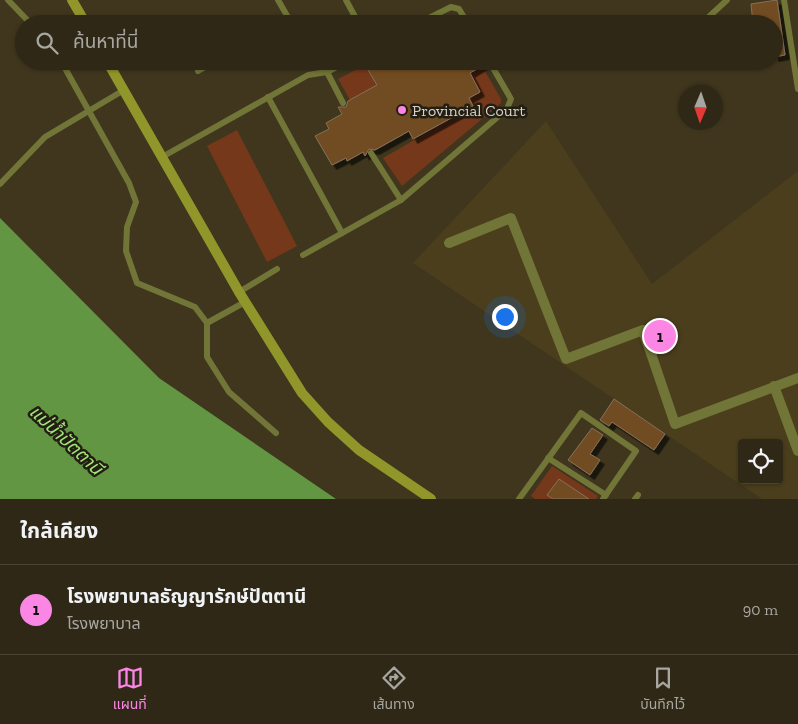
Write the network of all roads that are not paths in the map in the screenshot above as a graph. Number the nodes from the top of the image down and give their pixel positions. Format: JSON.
{"nodes":[{"id":1,"x":8,"y":0,"type":"edge"},
{"id":2,"x":72,"y":0,"type":"edge"},
{"id":3,"x":278,"y":0,"type":"edge"},
{"id":4,"x":727,"y":0,"type":"edge"},
{"id":5,"x":784,"y":0,"type":"edge"},
{"id":6,"x":349,"y":1,"type":"edge"},
{"id":7,"x":22,"y":15,"type":"edge"},
{"id":8,"x":81,"y":15,"type":"edge"},
{"id":9,"x":286,"y":15,"type":"edge"},
{"id":10,"x":356,"y":15,"type":"edge"},
{"id":11,"x":435,"y":15,"type":"edge"},
{"id":12,"x":463,"y":15,"type":"edge"},
{"id":13,"x":711,"y":15,"type":"edge"},
{"id":14,"x":66,"y":70,"type":"edge"},
{"id":15,"x":112,"y":70,"type":"edge"},
{"id":16,"x":331,"y":70,"type":"edge"},
{"id":17,"x":494,"y":70,"type":"edge"},
{"id":18,"x":327,"y":72,"type":"junction"},
{"id":19,"x":798,"y":89,"type":"edge"},
{"id":20,"x":124,"y":90,"type":"junction"},
{"id":21,"x":268,"y":97,"type":"junction"},
{"id":22,"x":343,"y":103,"type":"dead end"},
{"id":23,"x":88,"y":110,"type":"junction"},
{"id":24,"x":371,"y":153,"type":"dead end"},
{"id":25,"x":162,"y":157,"type":"junction"},
{"id":26,"x":0,"y":184,"type":"edge"},
{"id":27,"x":401,"y":200,"type":"junction"},
{"id":28,"x":342,"y":233,"type":"junction"},
{"id":29,"x":449,"y":243,"type":"dead end"},
{"id":30,"x":303,"y":254,"type":"dead end"},
{"id":31,"x":277,"y":269,"type":"dead end"},
{"id":32,"x":239,"y":292,"type":"junction"},
{"id":33,"x":245,"y":302,"type":"junction"},
{"id":34,"x":207,"y":322,"type":"junction"},
{"id":35,"x":798,"y":378,"type":"edge"},
{"id":36,"x":774,"y":386,"type":"junction"},
{"id":37,"x":276,"y":433,"type":"dead end"},
{"id":38,"x":798,"y":451,"type":"edge"},
{"id":39,"x":548,"y":458,"type":"junction"},
{"id":40,"x":605,"y":497,"type":"edge"},
{"id":41,"x":431,"y":499,"type":"edge"},
{"id":42,"x":520,"y":499,"type":"edge"}],
"edges":[{"from":1,"to":7,"type":"lane"},
{"from":2,"to":8,"type":"street"},
{"from":3,"to":9,"type":"lane"},
{"from":4,"to":13,"type":"lane"},
{"from":5,"to":19,"type":"lane"},
{"from":6,"to":10,"type":"lane"},
{"from":11,"to":12,"type":"lane"},
{"from":14,"to":23,"type":"lane"},
{"from":15,"to":20,"type":"street"},
{"from":16,"to":18,"type":"lane"},
{"from":17,"to":27,"type":"lane"},
{"from":18,"to":21,"type":"lane"},
{"from":18,"to":22,"type":"lane"},
{"from":20,"to":23,"type":"lane"},
{"from":20,"to":25,"type":"street"},
{"from":21,"to":25,"type":"lane"},
{"from":21,"to":28,"type":"lane"},
{"from":23,"to":26,"type":"lane"},
{"from":23,"to":34,"type":"lane"},
{"from":24,"to":27,"type":"lane"},
{"from":25,"to":32,"type":"street"},
{"from":27,"to":28,"type":"lane"},
{"from":28,"to":30,"type":"lane"},
{"from":29,"to":36,"type":"street"},
{"from":31,"to":32,"type":"lane"},
{"from":32,"to":33,"type":"street"},
{"from":33,"to":34,"type":"lane"},
{"from":33,"to":41,"type":"street"},
{"from":34,"to":37,"type":"lane"},
{"from":35,"to":36,"type":"street"},
{"from":36,"to":38,"type":"street"},
{"from":39,"to":40,"type":"lane"},
{"from":39,"to":40,"type":"lane"},
{"from":39,"to":42,"type":"lane"}]}
